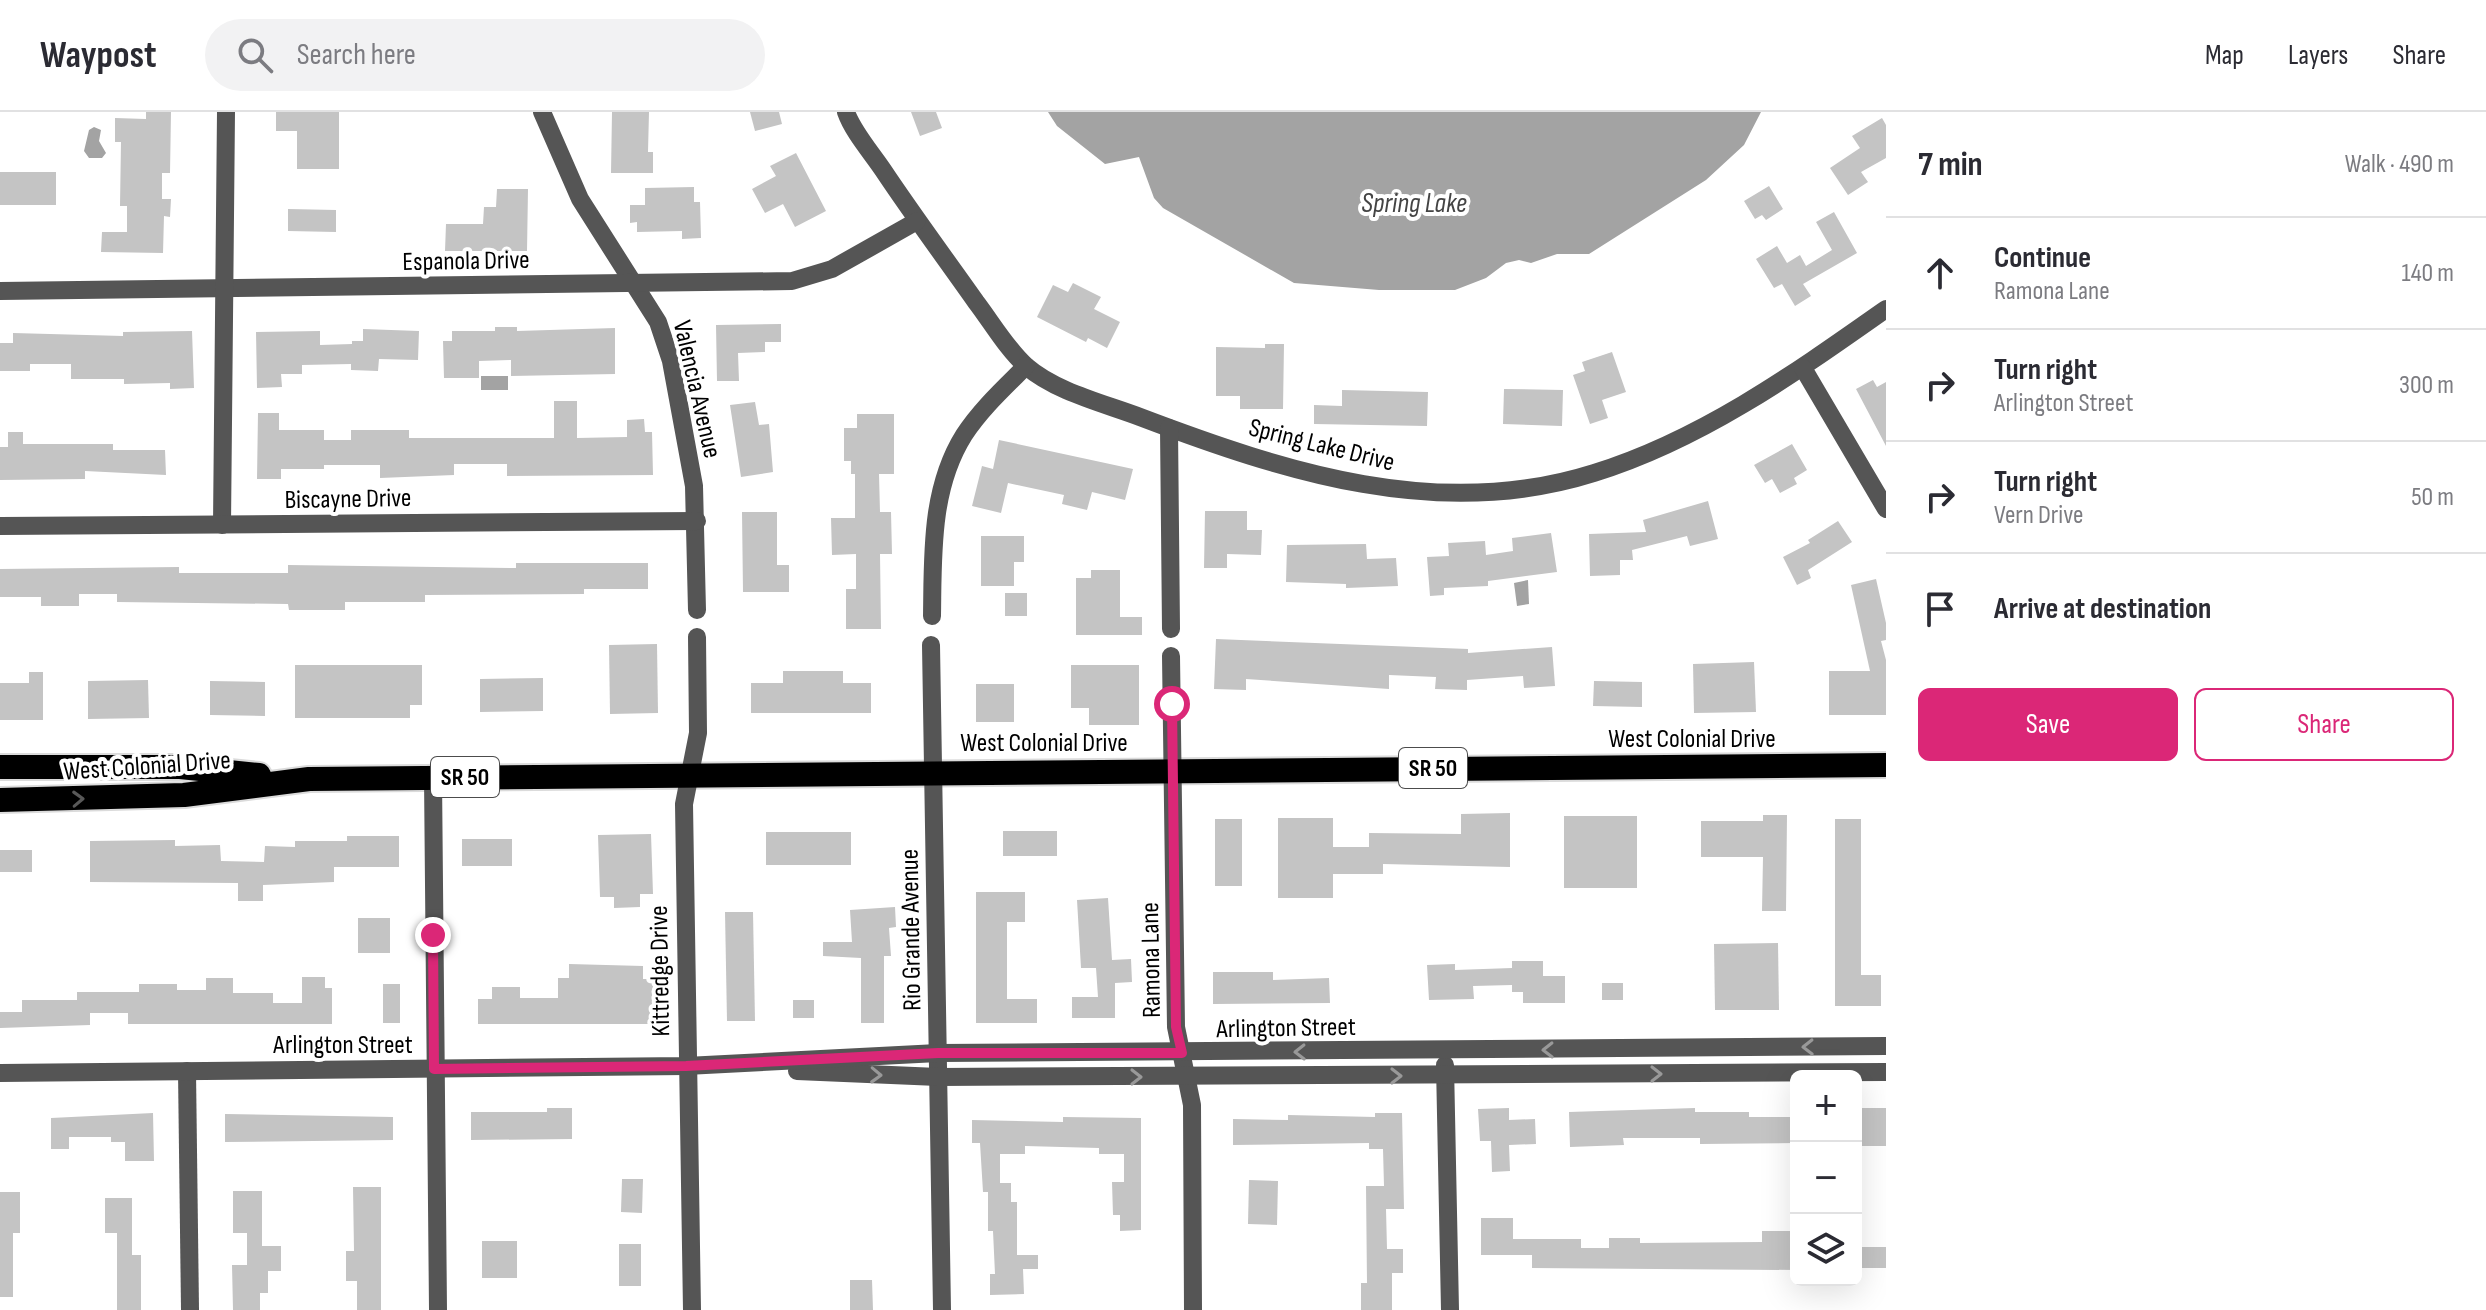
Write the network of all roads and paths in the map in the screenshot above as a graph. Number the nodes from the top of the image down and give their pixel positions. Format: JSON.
{"nodes":[{"id":1,"x":226,"y":112,"type":"edge"},
{"id":2,"x":542,"y":112,"type":"edge"},
{"id":3,"x":846,"y":112,"type":"edge"},
{"id":4,"x":917,"y":221,"type":"junction"},
{"id":5,"x":637,"y":284,"type":"junction"},
{"id":6,"x":226,"y":289,"type":"junction"},
{"id":7,"x":0,"y":291,"type":"edge"},
{"id":8,"x":1886,"y":309,"type":"edge"},
{"id":9,"x":1026,"y":366,"type":"junction"},
{"id":10,"x":1803,"y":368,"type":"junction"},
{"id":11,"x":1169,"y":428,"type":"junction"},
{"id":12,"x":1886,"y":509,"type":"edge"},
{"id":13,"x":697,"y":521,"type":"junction"},
{"id":14,"x":222,"y":525,"type":"junction"},
{"id":15,"x":0,"y":526,"type":"edge"},
{"id":16,"x":697,"y":610,"type":"dead end"},
{"id":17,"x":932,"y":616,"type":"dead end"},
{"id":18,"x":1171,"y":629,"type":"dead end"},
{"id":19,"x":697,"y":637,"type":"dead end"},
{"id":20,"x":931,"y":645,"type":"dead end"},
{"id":21,"x":1171,"y":656,"type":"dead end"},
{"id":22,"x":1886,"y":765,"type":"edge"},
{"id":23,"x":0,"y":767,"type":"edge"},
{"id":24,"x":1173,"y":769,"type":"junction"},
{"id":25,"x":933,"y":771,"type":"junction"},
{"id":26,"x":690,"y":776,"type":"junction"},
{"id":27,"x":433,"y":777,"type":"junction"},
{"id":28,"x":298,"y":780,"type":"junction"},
{"id":29,"x":0,"y":800,"type":"edge"},
{"id":30,"x":1886,"y":1046,"type":"edge"},
{"id":31,"x":1445,"y":1051,"type":"junction"},
{"id":32,"x":938,"y":1053,"type":"junction"},
{"id":33,"x":1182,"y":1053,"type":"junction"},
{"id":34,"x":686,"y":1066,"type":"junction"},
{"id":35,"x":434,"y":1069,"type":"junction"},
{"id":36,"x":187,"y":1071,"type":"junction"},
{"id":37,"x":1886,"y":1072,"type":"edge"},
{"id":38,"x":0,"y":1073,"type":"edge"},
{"id":39,"x":1446,"y":1076,"type":"junction"},
{"id":40,"x":938,"y":1077,"type":"junction"},
{"id":41,"x":1186,"y":1077,"type":"junction"},
{"id":42,"x":190,"y":1310,"type":"edge"},
{"id":43,"x":438,"y":1310,"type":"edge"},
{"id":44,"x":692,"y":1310,"type":"edge"},
{"id":45,"x":942,"y":1310,"type":"edge"},
{"id":46,"x":1193,"y":1310,"type":"edge"},
{"id":47,"x":1450,"y":1310,"type":"edge"}],
"edges":[{"from":1,"to":6,"type":"street"},
{"from":2,"to":5,"type":"street","name":"Valencia Avenue"},
{"from":3,"to":4,"type":"street","name":"Spring Lake Drive"},
{"from":4,"to":5,"type":"street","name":"Espanola Drive"},
{"from":4,"to":9,"type":"street","name":"Spring Lake Drive"},
{"from":5,"to":6,"type":"street","name":"Espanola Drive"},
{"from":5,"to":13,"type":"street","name":"Valencia Avenue"},
{"from":6,"to":7,"type":"street","name":"Espanola Drive"},
{"from":6,"to":14,"type":"street"},
{"from":8,"to":10,"type":"street","name":"Spring Lake Drive"},
{"from":9,"to":11,"type":"street","name":"Spring Lake Drive"},
{"from":9,"to":17,"type":"street"},
{"from":10,"to":11,"type":"street","name":"Spring Lake Drive"},
{"from":10,"to":12,"type":"street"},
{"from":11,"to":18,"type":"street"},
{"from":13,"to":14,"type":"street","name":"Biscayne Drive"},
{"from":13,"to":16,"type":"street","name":"Valencia Avenue"},
{"from":14,"to":15,"type":"street","name":"Biscayne Drive"},
{"from":19,"to":26,"type":"street"},
{"from":20,"to":25,"type":"street","name":"Rio Grande Avenue"},
{"from":21,"to":24,"type":"street","name":"Ramona Lane"},
{"from":22,"to":24,"type":"highway","name":"West Colonial Drive","number":"SR 50"},
{"from":23,"to":28,"type":"highway","name":"West Colonial Drive","number":"SR 50"},
{"from":24,"to":25,"type":"highway","name":"West Colonial Drive","number":"SR 50"},
{"from":24,"to":33,"type":"street","name":"Ramona Lane"},
{"from":25,"to":26,"type":"highway","name":"West Colonial Drive","number":"SR 50"},
{"from":25,"to":32,"type":"street","name":"Rio Grande Avenue"},
{"from":26,"to":27,"type":"highway","name":"West Colonial Drive","number":"SR 50"},
{"from":26,"to":34,"type":"street","name":"Kittredge Drive"},
{"from":27,"to":28,"type":"highway","name":"West Colonial Drive","number":"SR 50"},
{"from":27,"to":35,"type":"street"},
{"from":29,"to":28,"type":"highway","name":"West Colonial Drive","number":"SR 50","one_way":true},
{"from":30,"to":31,"type":"street","name":"Arlington Street","one_way":true},
{"from":31,"to":33,"type":"street","name":"Arlington Street","one_way":true},
{"from":31,"to":39,"type":"street"},
{"from":32,"to":33,"type":"street","name":"Arlington Street"},
{"from":32,"to":34,"type":"street","name":"Arlington Street"},
{"from":32,"to":40,"type":"street","name":"Rio Grande Avenue"},
{"from":33,"to":41,"type":"street","name":"Ramona Lane"},
{"from":34,"to":35,"type":"street","name":"Arlington Street"},
{"from":34,"to":40,"type":"street","name":"Arlington Street","one_way":true},
{"from":34,"to":44,"type":"street","name":"Kittredge Drive"},
{"from":35,"to":36,"type":"street","name":"Arlington Street"},
{"from":35,"to":43,"type":"street"},
{"from":36,"to":38,"type":"street","name":"Arlington Street"},
{"from":36,"to":42,"type":"street"},
{"from":39,"to":37,"type":"street","name":"Arlington Street","one_way":true},
{"from":41,"to":39,"type":"street","name":"Arlington Street","one_way":true},
{"from":39,"to":47,"type":"street"},
{"from":40,"to":41,"type":"street","name":"Arlington Street","one_way":true},
{"from":40,"to":45,"type":"street","name":"Rio Grande Avenue"},
{"from":41,"to":46,"type":"street","name":"Ramona Lane"}]}
